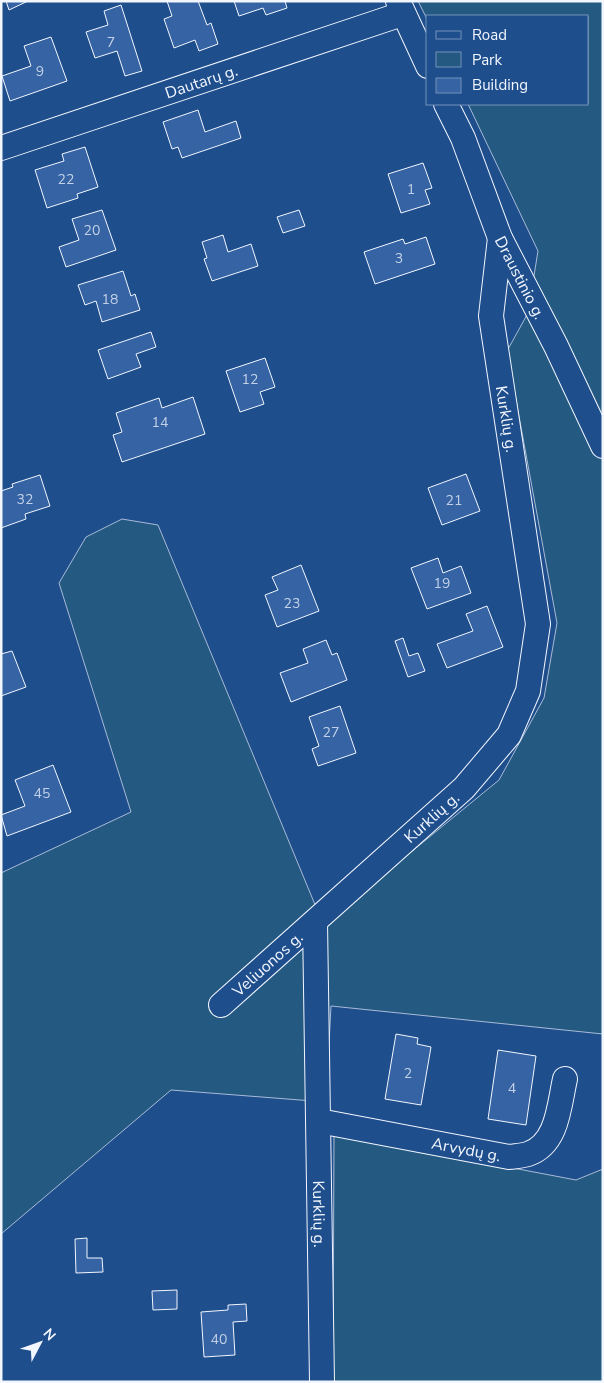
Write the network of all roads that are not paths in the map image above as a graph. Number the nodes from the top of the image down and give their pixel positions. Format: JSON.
{"nodes":[{"id":1,"x":400,"y":8,"type":"edge"},
{"id":2,"x":426,"y":62,"type":"edge"},
{"id":3,"x":446,"y":105,"type":"edge"},
{"id":4,"x":1,"y":148,"type":"edge"},
{"id":5,"x":500,"y":238,"type":"junction"},
{"id":6,"x":603,"y":446,"type":"edge"},
{"id":7,"x":315,"y":922,"type":"junction"},
{"id":8,"x":221,"y":1005,"type":"dead end"},
{"id":9,"x":565,"y":1079,"type":"dead end"},
{"id":10,"x":319,"y":1120,"type":"junction"},
{"id":11,"x":322,"y":1382,"type":"edge"}],
"edges":[{"from":1,"to":2,"type":"street"},
{"from":1,"to":4,"type":"street","name":"Dautarų g."},
{"from":3,"to":5,"type":"street","name":"Draustinio g."},
{"from":5,"to":6,"type":"street","name":"Draustinio g."},
{"from":5,"to":7,"type":"street","name":"Kurklių g."},
{"from":7,"to":8,"type":"street","name":"Veliuonos g."},
{"from":7,"to":10,"type":"street","name":"Kurklių g."},
{"from":9,"to":10,"type":"street","name":"Arvydų g."},
{"from":10,"to":11,"type":"street","name":"Kurklių g."}]}
